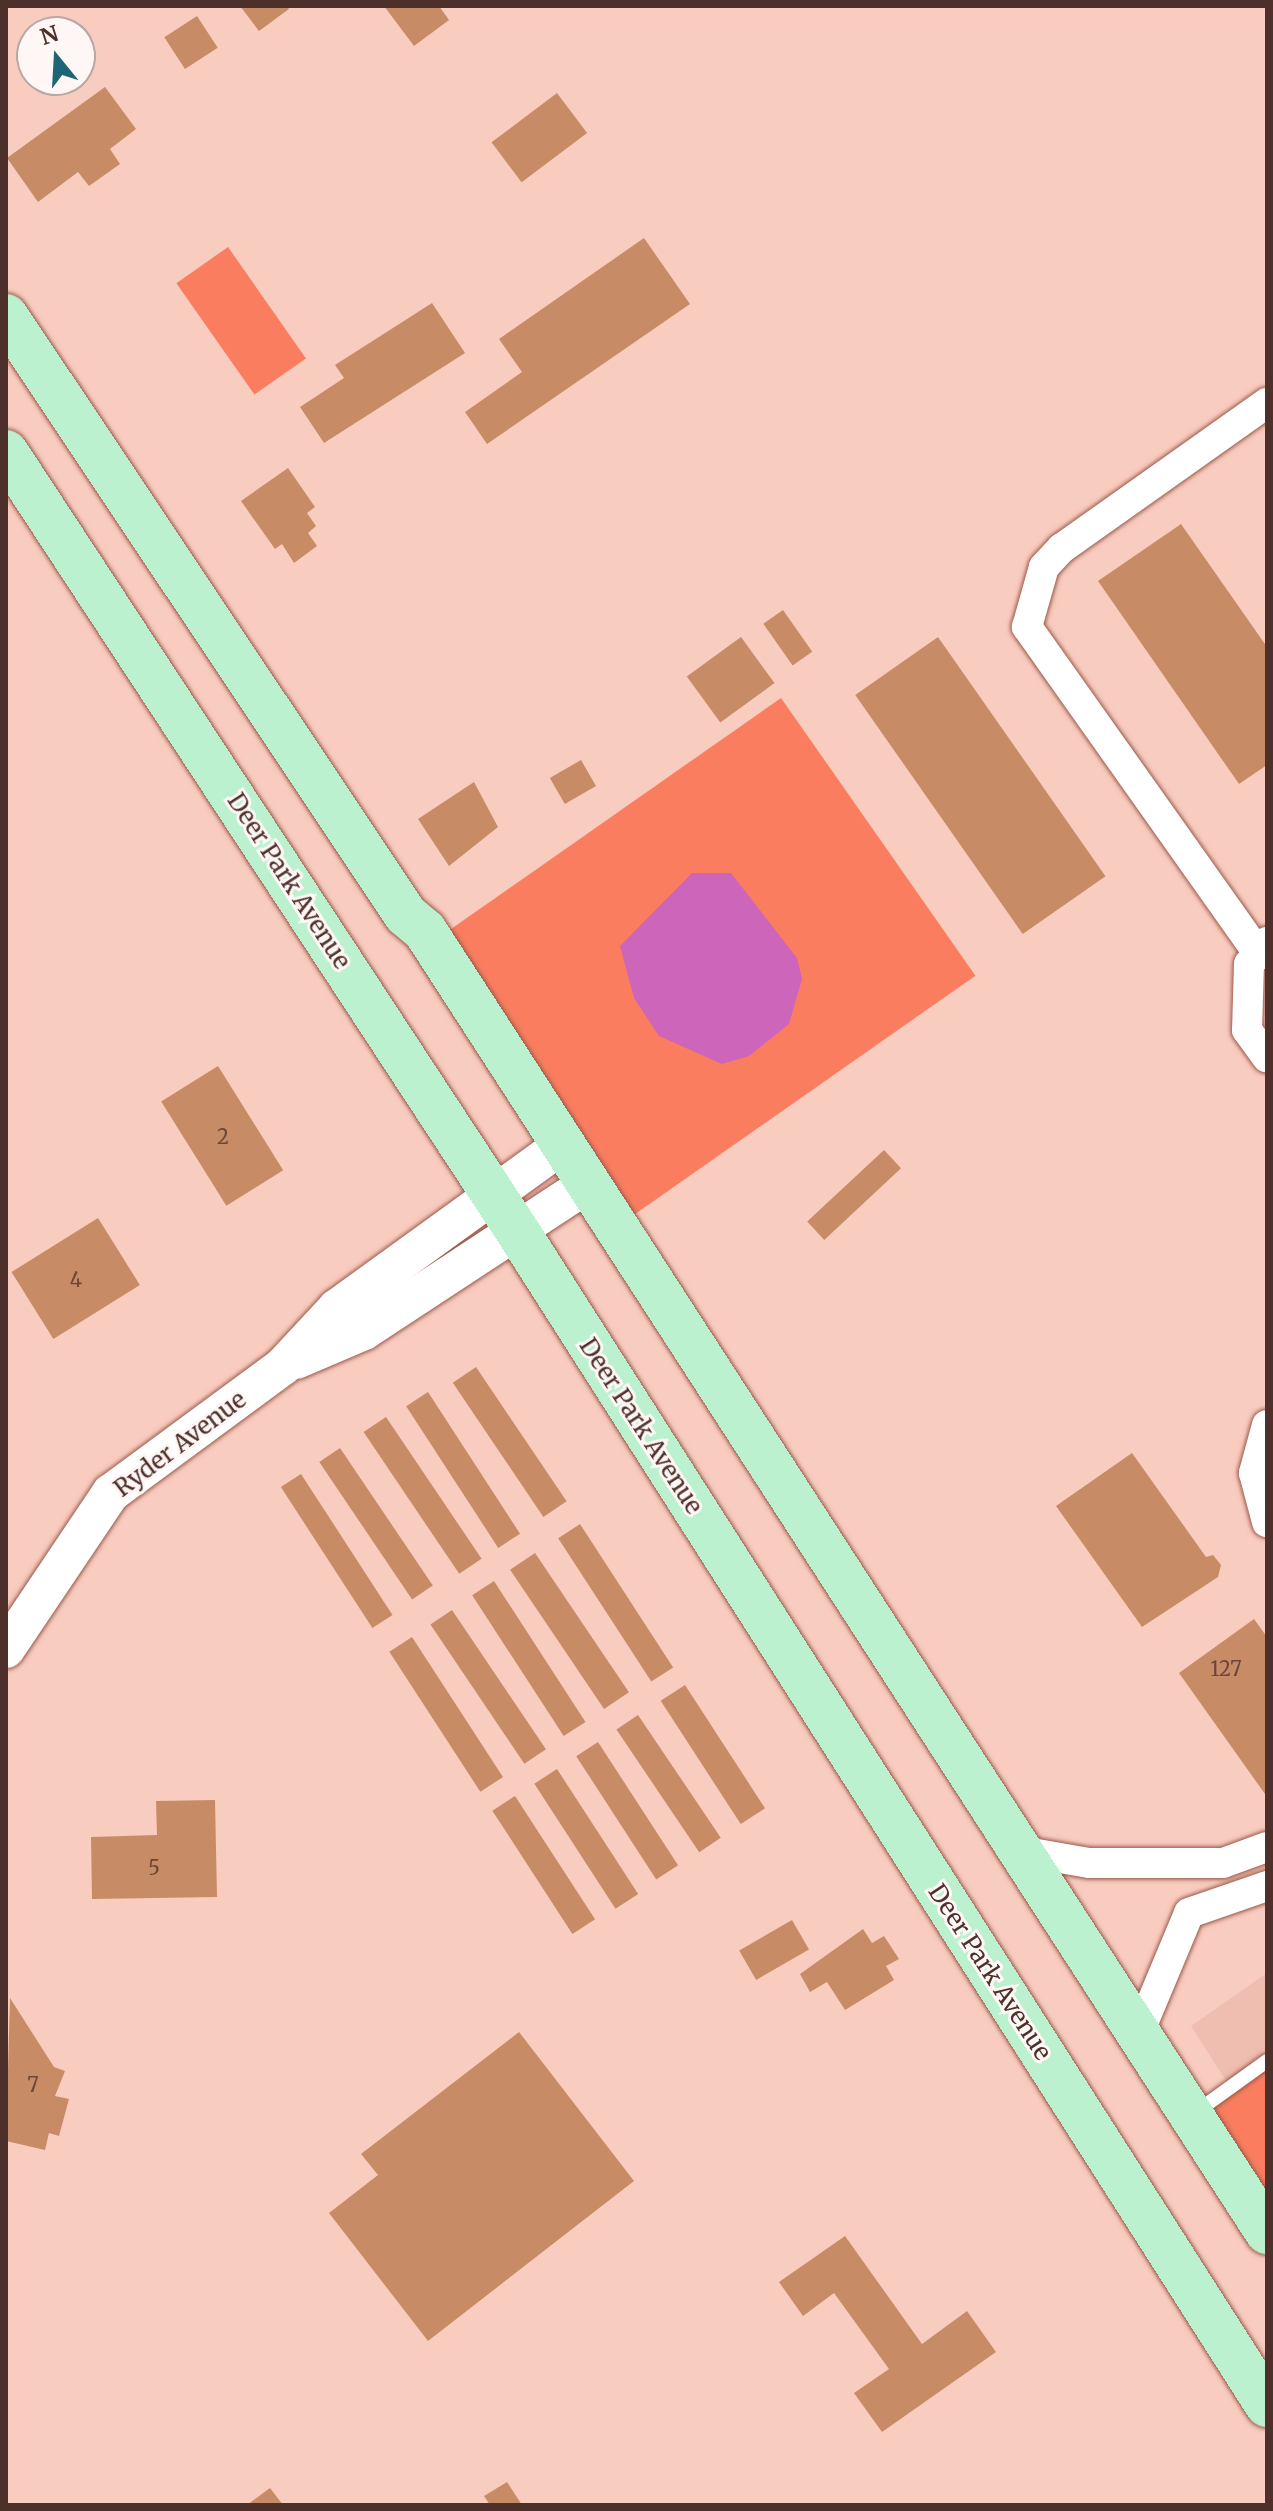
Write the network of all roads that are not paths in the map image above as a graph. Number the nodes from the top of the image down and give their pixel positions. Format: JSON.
{"nodes":[{"id":1,"x":6,"y":316,"type":"edge"},
{"id":2,"x":1267,"y":403,"type":"edge"},
{"id":3,"x":6,"y":452,"type":"edge"},
{"id":4,"x":1263,"y":948,"type":"edge"},
{"id":5,"x":1267,"y":1058,"type":"edge"},
{"id":6,"x":562,"y":1145,"type":"junction"},
{"id":7,"x":588,"y":1184,"type":"junction"},
{"id":8,"x":493,"y":1195,"type":"junction"},
{"id":9,"x":518,"y":1232,"type":"junction"},
{"id":10,"x":283,"y":1366,"type":"junction"},
{"id":11,"x":1267,"y":1425,"type":"edge"},
{"id":12,"x":1267,"y":1522,"type":"edge"},
{"id":13,"x":6,"y":1649,"type":"edge"},
{"id":14,"x":1267,"y":1847,"type":"edge"},
{"id":15,"x":1020,"y":1851,"type":"junction"},
{"id":16,"x":1267,"y":1886,"type":"edge"},
{"id":17,"x":1138,"y":2035,"type":"junction"},
{"id":18,"x":1267,"y":2061,"type":"edge"},
{"id":19,"x":1190,"y":2116,"type":"junction"},
{"id":20,"x":1267,"y":2232,"type":"edge"},
{"id":21,"x":1267,"y":2405,"type":"edge"}],
"edges":[{"from":1,"to":6,"type":"main road"},
{"from":2,"to":4,"type":"street"},
{"from":3,"to":8,"type":"main road","name":"Deer Park Avenue"},
{"from":4,"to":5,"type":"street"},
{"from":6,"to":7,"type":"main road"},
{"from":6,"to":8,"type":"street","name":"Ryder Avenue"},
{"from":7,"to":9,"type":"street","name":"Ryder Avenue"},
{"from":7,"to":15,"type":"main road"},
{"from":8,"to":9,"type":"main road","name":"Deer Park Avenue"},
{"from":8,"to":10,"type":"street","name":"Ryder Avenue"},
{"from":9,"to":10,"type":"street","name":"Ryder Avenue"},
{"from":9,"to":21,"type":"main road","name":"Deer Park Avenue"},
{"from":10,"to":13,"type":"street","name":"Ryder Avenue"},
{"from":11,"to":12,"type":"street"},
{"from":14,"to":15,"type":"street"},
{"from":15,"to":17,"type":"main road"},
{"from":16,"to":17,"type":"street"},
{"from":17,"to":19,"type":"main road"},
{"from":18,"to":19,"type":"lane"},
{"from":19,"to":20,"type":"main road"}]}
